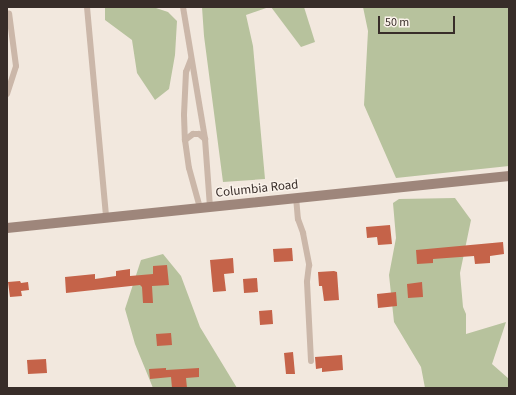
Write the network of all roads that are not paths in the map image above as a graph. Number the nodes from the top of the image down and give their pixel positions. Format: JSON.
{"nodes":[{"id":1,"x":88,"y":7,"type":"edge"},
{"id":2,"x":183,"y":7,"type":"edge"},
{"id":3,"x":9,"y":13,"type":"dead end"},
{"id":4,"x":192,"y":58,"type":"junction"},
{"id":5,"x":7,"y":94,"type":"edge"},
{"id":6,"x":205,"y":139,"type":"junction"},
{"id":7,"x":185,"y":140,"type":"junction"},
{"id":8,"x":509,"y":176,"type":"edge"},
{"id":9,"x":296,"y":197,"type":"junction"},
{"id":10,"x":205,"y":207,"type":"junction"},
{"id":11,"x":106,"y":217,"type":"junction"},
{"id":12,"x":7,"y":228,"type":"edge"},
{"id":13,"x":311,"y":362,"type":"dead end"}],
"edges":[{"from":1,"to":11,"type":"lane"},
{"from":2,"to":4,"type":"lane"},
{"from":3,"to":5,"type":"lane"},
{"from":4,"to":6,"type":"lane"},
{"from":4,"to":7,"type":"lane"},
{"from":6,"to":7,"type":"lane"},
{"from":6,"to":10,"type":"lane"},
{"from":7,"to":10,"type":"lane"},
{"from":8,"to":9,"type":"main road","name":"Columbia Road"},
{"from":9,"to":10,"type":"main road","name":"Columbia Road"},
{"from":9,"to":13,"type":"lane"},
{"from":10,"to":11,"type":"main road","name":"Columbia Road"},
{"from":11,"to":12,"type":"main road","name":"Columbia Road"}]}
